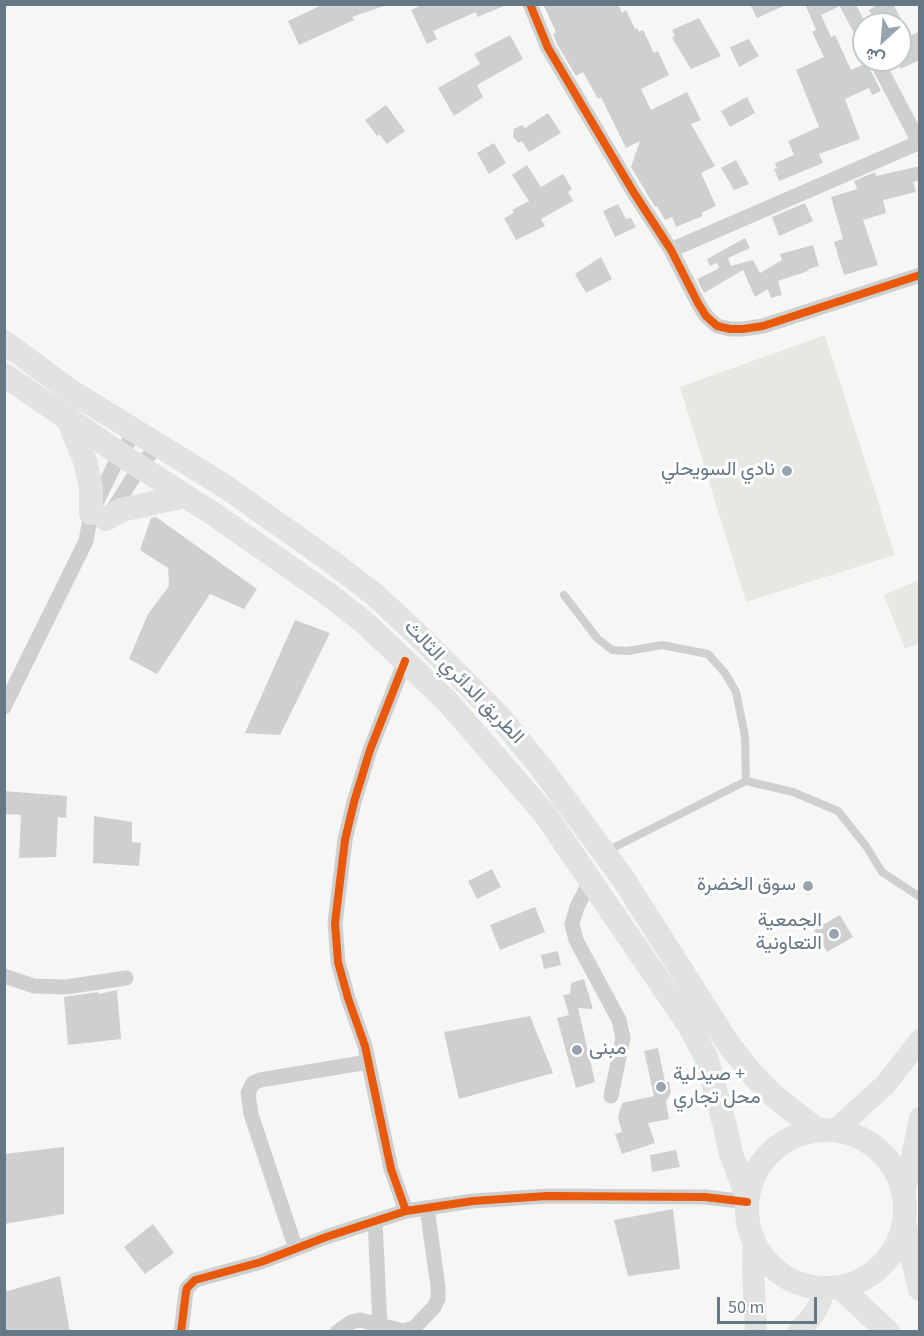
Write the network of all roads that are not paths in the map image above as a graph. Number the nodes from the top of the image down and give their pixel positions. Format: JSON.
{"nodes":[{"id":1,"x":530,"y":4,"type":"edge"},
{"id":2,"x":882,"y":72,"type":"edge"},
{"id":3,"x":919,"y":142,"type":"edge"},
{"id":4,"x":671,"y":250,"type":"junction"},
{"id":5,"x":920,"y":275,"type":"edge"},
{"id":6,"x":4,"y":342,"type":"edge"},
{"id":7,"x":4,"y":375,"type":"edge"},
{"id":8,"x":67,"y":416,"type":"junction"},
{"id":9,"x":137,"y":430,"type":"junction"},
{"id":10,"x":158,"y":444,"type":"junction"},
{"id":11,"x":120,"y":454,"type":"junction"},
{"id":12,"x":140,"y":467,"type":"junction"},
{"id":13,"x":185,"y":496,"type":"junction"},
{"id":14,"x":98,"y":516,"type":"junction"},
{"id":15,"x":564,"y":595,"type":"dead end"},
{"id":16,"x":405,"y":661,"type":"junction"},
{"id":17,"x":4,"y":707,"type":"edge"},
{"id":18,"x":746,"y":781,"type":"junction"},
{"id":19,"x":604,"y":853,"type":"junction"},
{"id":20,"x":591,"y":880,"type":"junction"},
{"id":21,"x":920,"y":897,"type":"edge"},
{"id":22,"x":4,"y":976,"type":"edge"},
{"id":23,"x":126,"y":978,"type":"dead end"},
{"id":24,"x":920,"y":1040,"type":"edge"},
{"id":25,"x":368,"y":1062,"type":"junction"},
{"id":26,"x":611,"y":1096,"type":"dead end"},
{"id":27,"x":920,"y":1118,"type":"edge"},
{"id":28,"x":826,"y":1130,"type":"junction"},
{"id":29,"x":904,"y":1195,"type":"junction"},
{"id":30,"x":747,"y":1199,"type":"junction"},
{"id":31,"x":427,"y":1208,"type":"junction"},
{"id":32,"x":406,"y":1212,"type":"junction"},
{"id":33,"x":375,"y":1221,"type":"junction"},
{"id":34,"x":904,"y":1222,"type":"junction"},
{"id":35,"x":754,"y":1243,"type":"junction"},
{"id":36,"x":296,"y":1250,"type":"junction"},
{"id":37,"x":832,"y":1287,"type":"junction"},
{"id":38,"x":920,"y":1289,"type":"edge"},
{"id":39,"x":380,"y":1325,"type":"junction"},
{"id":40,"x":182,"y":1332,"type":"edge"},
{"id":41,"x":337,"y":1332,"type":"edge"},
{"id":42,"x":756,"y":1332,"type":"edge"},
{"id":43,"x":798,"y":1332,"type":"edge"},
{"id":44,"x":888,"y":1332,"type":"edge"}],
"edges":[{"from":1,"to":4,"type":"street"},
{"from":2,"to":3,"type":"street"},
{"from":3,"to":4,"type":"street"},
{"from":4,"to":5,"type":"street"},
{"from":6,"to":9,"type":"main road","name":"الطريق الدائري الثالث"},
{"from":7,"to":8,"type":"main road","name":"الطريق الدائري الثالث"},
{"from":8,"to":11,"type":"main road","name":"الطريق الدائري الثالث"},
{"from":8,"to":14,"type":"main road"},
{"from":9,"to":10,"type":"main road","name":"الطريق الدائري الثالث"},
{"from":9,"to":11,"type":"street"},
{"from":10,"to":12,"type":"street"},
{"from":10,"to":19,"type":"main road","name":"الطريق الدائري الثالث"},
{"from":11,"to":12,"type":"main road","name":"الطريق الدائري الثالث"},
{"from":11,"to":14,"type":"street"},
{"from":12,"to":13,"type":"main road","name":"الطريق الدائري الثالث"},
{"from":12,"to":14,"type":"street"},
{"from":13,"to":14,"type":"main road"},
{"from":13,"to":16,"type":"main road","name":"الطريق الدائري الثالث"},
{"from":14,"to":17,"type":"street"},
{"from":15,"to":18,"type":"lane"},
{"from":16,"to":20,"type":"main road","name":"الطريق الدائري الثالث"},
{"from":16,"to":25,"type":"street"},
{"from":18,"to":19,"type":"lane"},
{"from":18,"to":21,"type":"lane"},
{"from":19,"to":28,"type":"main road","name":"الطريق الدائري الثالث"},
{"from":20,"to":26,"type":"street"},
{"from":20,"to":30,"type":"main road","name":"الطريق الدائري الثالث"},
{"from":22,"to":23,"type":"street"},
{"from":24,"to":28,"type":"street"},
{"from":25,"to":32,"type":"street"},
{"from":25,"to":36,"type":"street"},
{"from":27,"to":29,"type":"street"},
{"from":28,"to":29,"type":"main road"},
{"from":28,"to":30,"type":"main road"},
{"from":29,"to":34,"type":"main road"},
{"from":30,"to":31,"type":"street"},
{"from":30,"to":35,"type":"main road"},
{"from":31,"to":32,"type":"street"},
{"from":31,"to":39,"type":"street"},
{"from":32,"to":33,"type":"street"},
{"from":33,"to":36,"type":"street"},
{"from":33,"to":39,"type":"street"},
{"from":34,"to":37,"type":"main road"},
{"from":34,"to":38,"type":"main road"},
{"from":35,"to":37,"type":"main road"},
{"from":35,"to":42,"type":"street"},
{"from":36,"to":40,"type":"street"},
{"from":37,"to":43,"type":"street"},
{"from":37,"to":44,"type":"main road"},
{"from":39,"to":41,"type":"street"}]}
